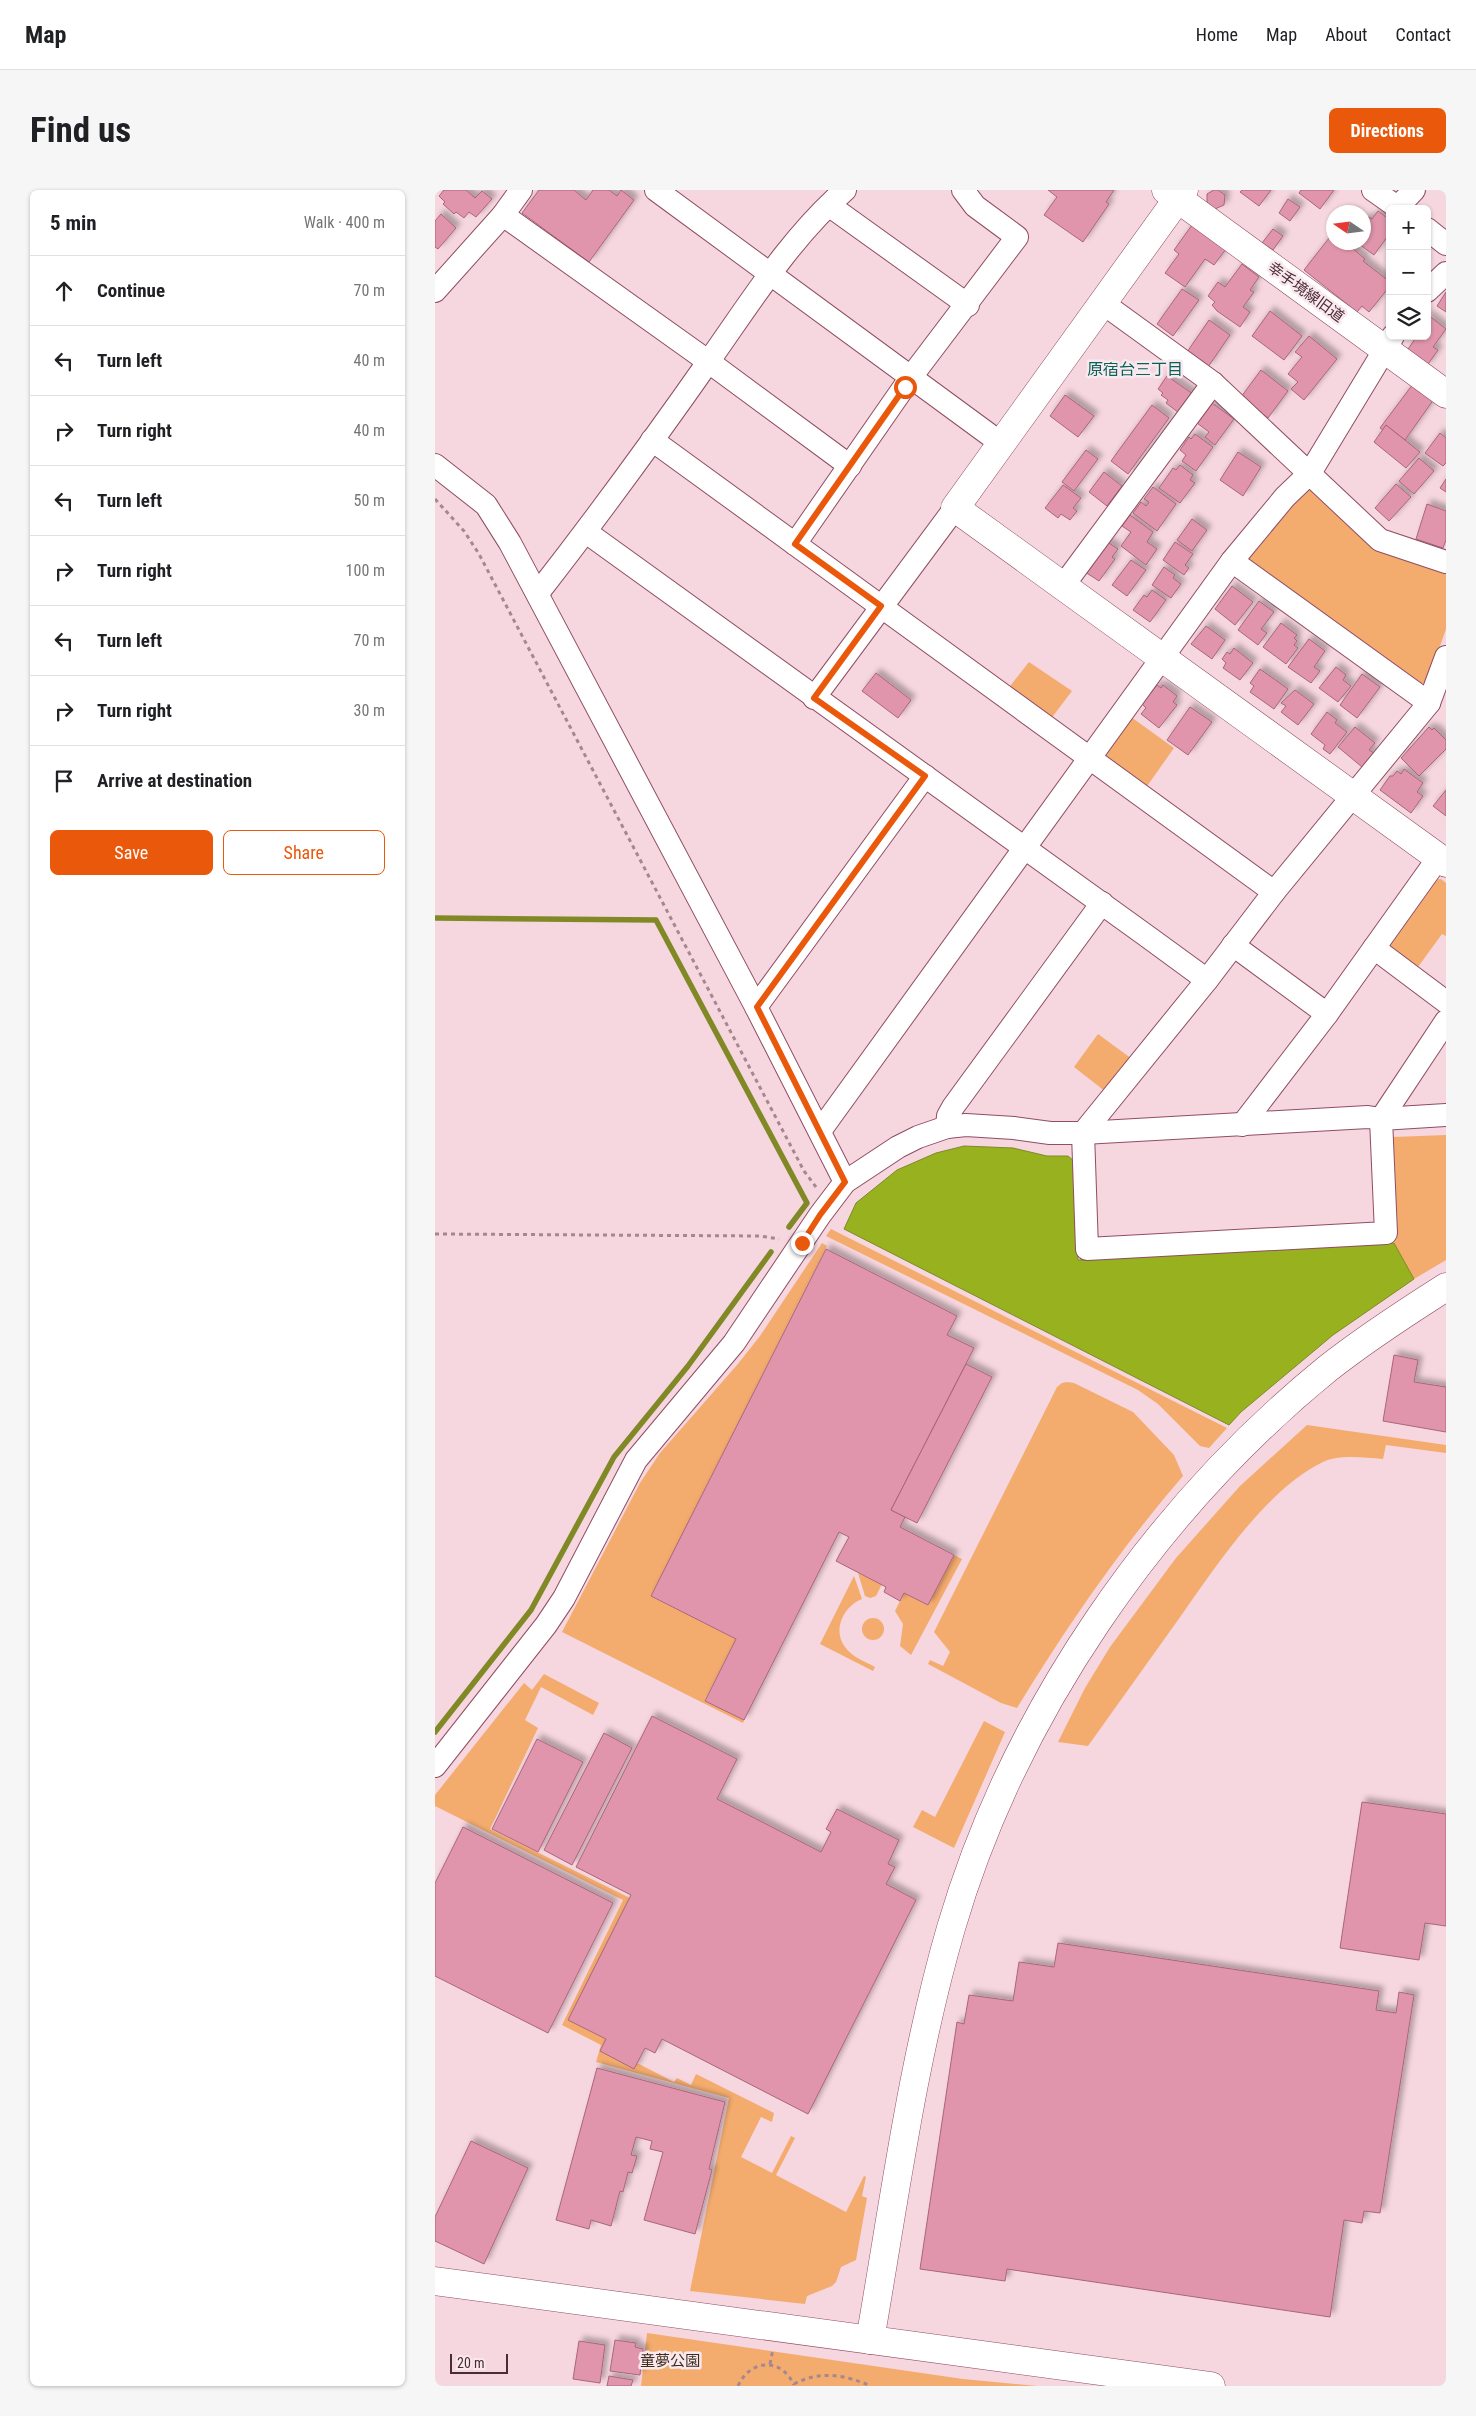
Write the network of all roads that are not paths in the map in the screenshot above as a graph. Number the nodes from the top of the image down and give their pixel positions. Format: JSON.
{"nodes":[{"id":1,"x":521,"y":190,"type":"edge"},
{"id":2,"x":656,"y":190,"type":"edge"},
{"id":3,"x":963,"y":190,"type":"edge"},
{"id":4,"x":1373,"y":190,"type":"edge"},
{"id":5,"x":1414,"y":190,"type":"edge"},
{"id":6,"x":1176,"y":193,"type":"edge"},
{"id":7,"x":837,"y":198,"type":"edge"},
{"id":8,"x":1395,"y":205,"type":"edge"},
{"id":9,"x":1402,"y":205,"type":"edge"},
{"id":10,"x":503,"y":215,"type":"junction"},
{"id":11,"x":1431,"y":233,"type":"edge"},
{"id":12,"x":1446,"y":244,"type":"edge"},
{"id":13,"x":1446,"y":273,"type":"edge"},
{"id":14,"x":771,"y":274,"type":"junction"},
{"id":15,"x":1431,"y":287,"type":"edge"},
{"id":16,"x":435,"y":291,"type":"edge"},
{"id":17,"x":1103,"y":304,"type":"junction"},
{"id":18,"x":968,"y":305,"type":"junction"},
{"id":19,"x":1388,"y":342,"type":"edge"},
{"id":20,"x":709,"y":362,"type":"junction"},
{"id":21,"x":911,"y":377,"type":"junction"},
{"id":22,"x":1213,"y":383,"type":"junction"},
{"id":23,"x":1446,"y":394,"type":"edge"},
{"id":24,"x":651,"y":440,"type":"junction"},
{"id":25,"x":1002,"y":444,"type":"junction"},
{"id":26,"x":435,"y":465,"type":"edge"},
{"id":27,"x":850,"y":466,"type":"junction"},
{"id":28,"x":1310,"y":473,"type":"junction"},
{"id":29,"x":955,"y":508,"type":"junction"},
{"id":30,"x":586,"y":532,"type":"junction"},
{"id":31,"x":795,"y":544,"type":"junction"},
{"id":32,"x":1231,"y":561,"type":"junction"},
{"id":33,"x":1446,"y":562,"type":"edge"},
{"id":34,"x":1063,"y":586,"type":"junction"},
{"id":35,"x":538,"y":593,"type":"junction"},
{"id":36,"x":881,"y":606,"type":"junction"},
{"id":37,"x":1163,"y":657,"type":"junction"},
{"id":38,"x":1446,"y":657,"type":"edge"},
{"id":39,"x":814,"y":698,"type":"junction"},
{"id":40,"x":1429,"y":703,"type":"junction"},
{"id":41,"x":1090,"y":757,"type":"junction"},
{"id":42,"x":925,"y":776,"type":"junction"},
{"id":43,"x":1353,"y":796,"type":"junction"},
{"id":44,"x":1026,"y":847,"type":"junction"},
{"id":45,"x":1442,"y":860,"type":"edge"},
{"id":46,"x":1274,"y":892,"type":"junction"},
{"id":47,"x":1102,"y":903,"type":"junction"},
{"id":48,"x":1233,"y":945,"type":"junction"},
{"id":49,"x":1374,"y":948,"type":"junction"},
{"id":50,"x":1207,"y":980,"type":"junction"},
{"id":51,"x":1446,"y":1002,"type":"edge"},
{"id":52,"x":757,"y":1007,"type":"junction"},
{"id":53,"x":1327,"y":1014,"type":"junction"},
{"id":54,"x":1446,"y":1020,"type":"edge"},
{"id":55,"x":1446,"y":1115,"type":"edge"},
{"id":56,"x":1381,"y":1119,"type":"junction"},
{"id":57,"x":1242,"y":1125,"type":"junction"},
{"id":58,"x":947,"y":1127,"type":"junction"},
{"id":59,"x":820,"y":1131,"type":"junction"},
{"id":60,"x":1083,"y":1133,"type":"junction"},
{"id":61,"x":845,"y":1182,"type":"junction"},
{"id":62,"x":1446,"y":1287,"type":"edge"},
{"id":63,"x":435,"y":1766,"type":"edge"},
{"id":64,"x":435,"y":2281,"type":"edge"},
{"id":65,"x":870,"y":2340,"type":"junction"},
{"id":66,"x":1211,"y":2386,"type":"edge"}],
"edges":[{"from":1,"to":10,"type":"street"},
{"from":2,"to":14,"type":"street"},
{"from":3,"to":18,"type":"street"},
{"from":4,"to":8,"type":"street"},
{"from":5,"to":9,"type":"street"},
{"from":6,"to":17,"type":"street"},
{"from":6,"to":19,"type":"street","name":"幸手境線旧道"},
{"from":7,"to":14,"type":"street"},
{"from":7,"to":18,"type":"street"},
{"from":10,"to":16,"type":"street"},
{"from":10,"to":20,"type":"street"},
{"from":11,"to":12,"type":"street"},
{"from":13,"to":15,"type":"street"},
{"from":14,"to":20,"type":"street"},
{"from":14,"to":21,"type":"street"},
{"from":17,"to":22,"type":"street"},
{"from":17,"to":25,"type":"street"},
{"from":18,"to":21,"type":"street"},
{"from":19,"to":23,"type":"street","name":"幸手境線旧道"},
{"from":19,"to":28,"type":"street"},
{"from":20,"to":24,"type":"street"},
{"from":20,"to":27,"type":"street"},
{"from":21,"to":25,"type":"street"},
{"from":21,"to":27,"type":"street"},
{"from":22,"to":28,"type":"street"},
{"from":22,"to":34,"type":"street"},
{"from":24,"to":30,"type":"street"},
{"from":24,"to":31,"type":"street"},
{"from":25,"to":29,"type":"street"},
{"from":26,"to":35,"type":"street"},
{"from":27,"to":31,"type":"street"},
{"from":28,"to":32,"type":"street"},
{"from":28,"to":33,"type":"street"},
{"from":29,"to":34,"type":"street"},
{"from":29,"to":36,"type":"street"},
{"from":30,"to":35,"type":"street"},
{"from":30,"to":39,"type":"street"},
{"from":31,"to":36,"type":"street"},
{"from":32,"to":37,"type":"street"},
{"from":32,"to":40,"type":"street"},
{"from":34,"to":37,"type":"street"},
{"from":35,"to":52,"type":"street"},
{"from":36,"to":39,"type":"street"},
{"from":36,"to":41,"type":"street"},
{"from":37,"to":41,"type":"street"},
{"from":37,"to":43,"type":"street"},
{"from":38,"to":40,"type":"street"},
{"from":39,"to":42,"type":"street"},
{"from":40,"to":43,"type":"street"},
{"from":41,"to":44,"type":"street"},
{"from":41,"to":46,"type":"street"},
{"from":42,"to":44,"type":"street"},
{"from":42,"to":52,"type":"street"},
{"from":43,"to":45,"type":"street"},
{"from":43,"to":46,"type":"street"},
{"from":44,"to":47,"type":"street"},
{"from":44,"to":59,"type":"street"},
{"from":45,"to":49,"type":"street"},
{"from":46,"to":48,"type":"street"},
{"from":47,"to":50,"type":"street"},
{"from":47,"to":58,"type":"street"},
{"from":48,"to":50,"type":"street"},
{"from":48,"to":53,"type":"street"},
{"from":49,"to":51,"type":"street"},
{"from":49,"to":53,"type":"street"},
{"from":50,"to":60,"type":"street"},
{"from":52,"to":59,"type":"street"},
{"from":53,"to":57,"type":"street"},
{"from":54,"to":56,"type":"street"},
{"from":55,"to":56,"type":"street"},
{"from":56,"to":57,"type":"street"},
{"from":56,"to":60,"type":"street"},
{"from":57,"to":60,"type":"street"},
{"from":58,"to":60,"type":"street"},
{"from":58,"to":61,"type":"street"},
{"from":59,"to":61,"type":"street"},
{"from":61,"to":63,"type":"street"},
{"from":62,"to":65,"type":"street"},
{"from":64,"to":65,"type":"street"},
{"from":65,"to":66,"type":"street"}]}
